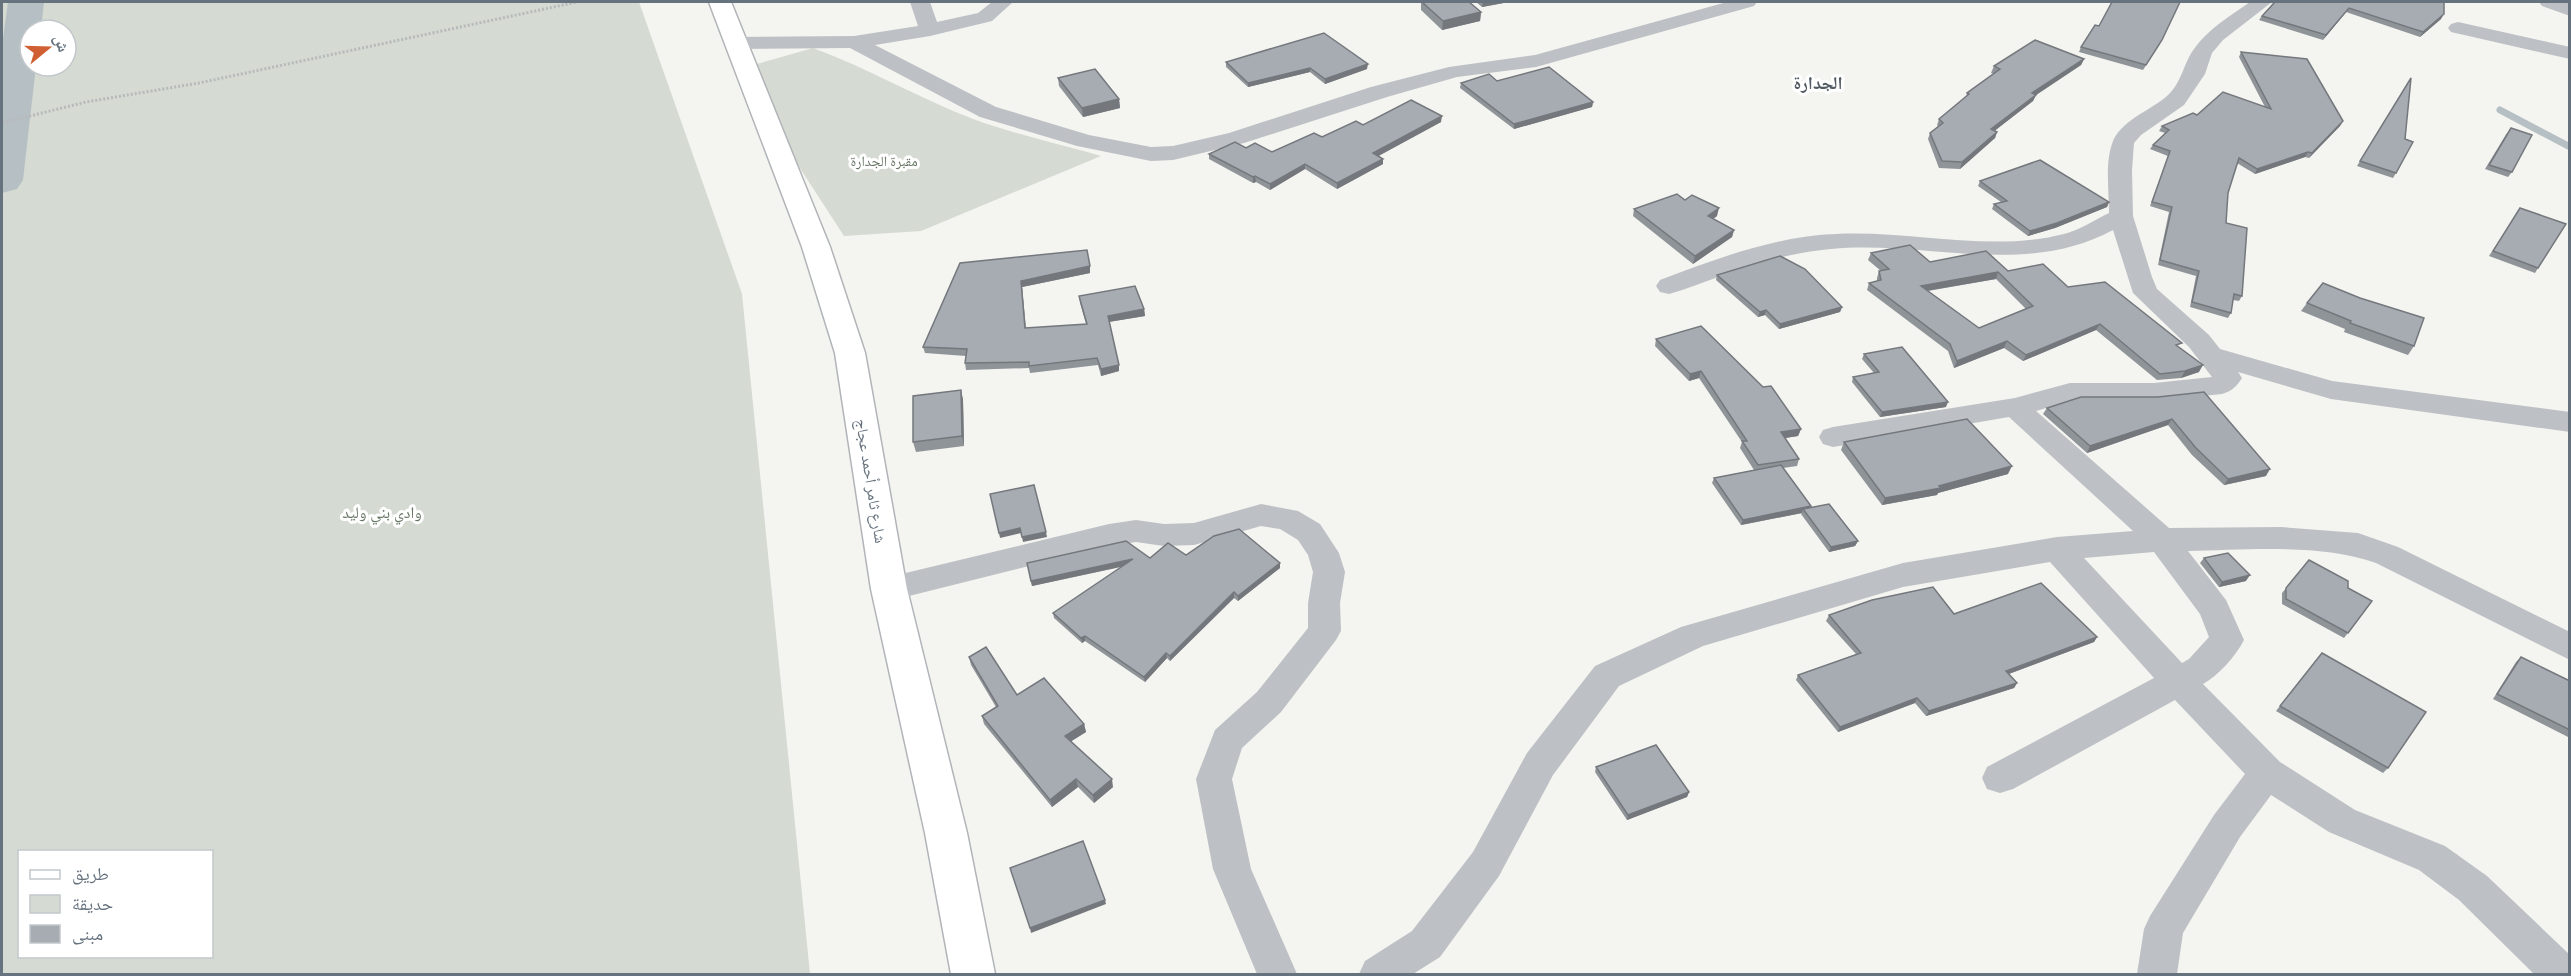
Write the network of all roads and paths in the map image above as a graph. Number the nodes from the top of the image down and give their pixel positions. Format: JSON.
{"nodes":[{"id":1,"x":577,"y":2,"type":"edge"},
{"id":2,"x":720,"y":2,"type":"edge"},
{"id":3,"x":920,"y":2,"type":"edge"},
{"id":4,"x":1003,"y":2,"type":"edge"},
{"id":5,"x":1747,"y":2,"type":"edge"},
{"id":6,"x":2262,"y":2,"type":"edge"},
{"id":7,"x":2458,"y":28,"type":"dead end"},
{"id":8,"x":930,"y":30,"type":"junction"},
{"id":9,"x":854,"y":42,"type":"junction"},
{"id":10,"x":736,"y":43,"type":"junction"},
{"id":11,"x":2570,"y":53,"type":"edge"},
{"id":12,"x":2,"y":123,"type":"edge"},
{"id":13,"x":2121,"y":216,"type":"junction"},
{"id":14,"x":1669,"y":286,"type":"dead end"},
{"id":15,"x":2213,"y":356,"type":"junction"},
{"id":16,"x":2015,"y":407,"type":"junction"},
{"id":17,"x":2570,"y":422,"type":"edge"},
{"id":18,"x":1833,"y":437,"type":"dead end"},
{"id":19,"x":2162,"y":540,"type":"junction"},
{"id":20,"x":2057,"y":549,"type":"junction"},
{"id":21,"x":889,"y":589,"type":"junction"},
{"id":22,"x":2570,"y":648,"type":"edge"},
{"id":23,"x":2178,"y":681,"type":"junction"},
{"id":24,"x":2267,"y":773,"type":"junction"},
{"id":25,"x":2000,"y":778,"type":"dead end"},
{"id":26,"x":973,"y":975,"type":"edge"},
{"id":27,"x":1277,"y":975,"type":"edge"},
{"id":28,"x":1379,"y":975,"type":"edge"},
{"id":29,"x":2157,"y":975,"type":"edge"},
{"id":30,"x":2561,"y":975,"type":"edge"}],
"edges":[{"from":1,"to":12,"type":"path"},
{"from":2,"to":10,"type":"main road","name":"شارع ثامر أحمد عجاج"},
{"from":3,"to":8,"type":"street"},
{"from":4,"to":8,"type":"street"},
{"from":5,"to":9,"type":"street"},
{"from":6,"to":13,"type":"street"},
{"from":7,"to":11,"type":"street"},
{"from":8,"to":9,"type":"street"},
{"from":9,"to":10,"type":"street"},
{"from":10,"to":21,"type":"main road","name":"شارع ثامر أحمد عجاج"},
{"from":13,"to":14,"type":"street"},
{"from":13,"to":15,"type":"street"},
{"from":15,"to":16,"type":"street"},
{"from":15,"to":17,"type":"street"},
{"from":16,"to":18,"type":"street"},
{"from":16,"to":19,"type":"street"},
{"from":19,"to":20,"type":"street"},
{"from":19,"to":22,"type":"street"},
{"from":19,"to":23,"type":"street"},
{"from":20,"to":23,"type":"street"},
{"from":20,"to":28,"type":"street"},
{"from":21,"to":26,"type":"main road","name":"شارع ثامر أحمد عجاج"},
{"from":21,"to":27,"type":"street"},
{"from":23,"to":24,"type":"street"},
{"from":23,"to":25,"type":"street"},
{"from":24,"to":29,"type":"street"},
{"from":24,"to":30,"type":"street"}]}
